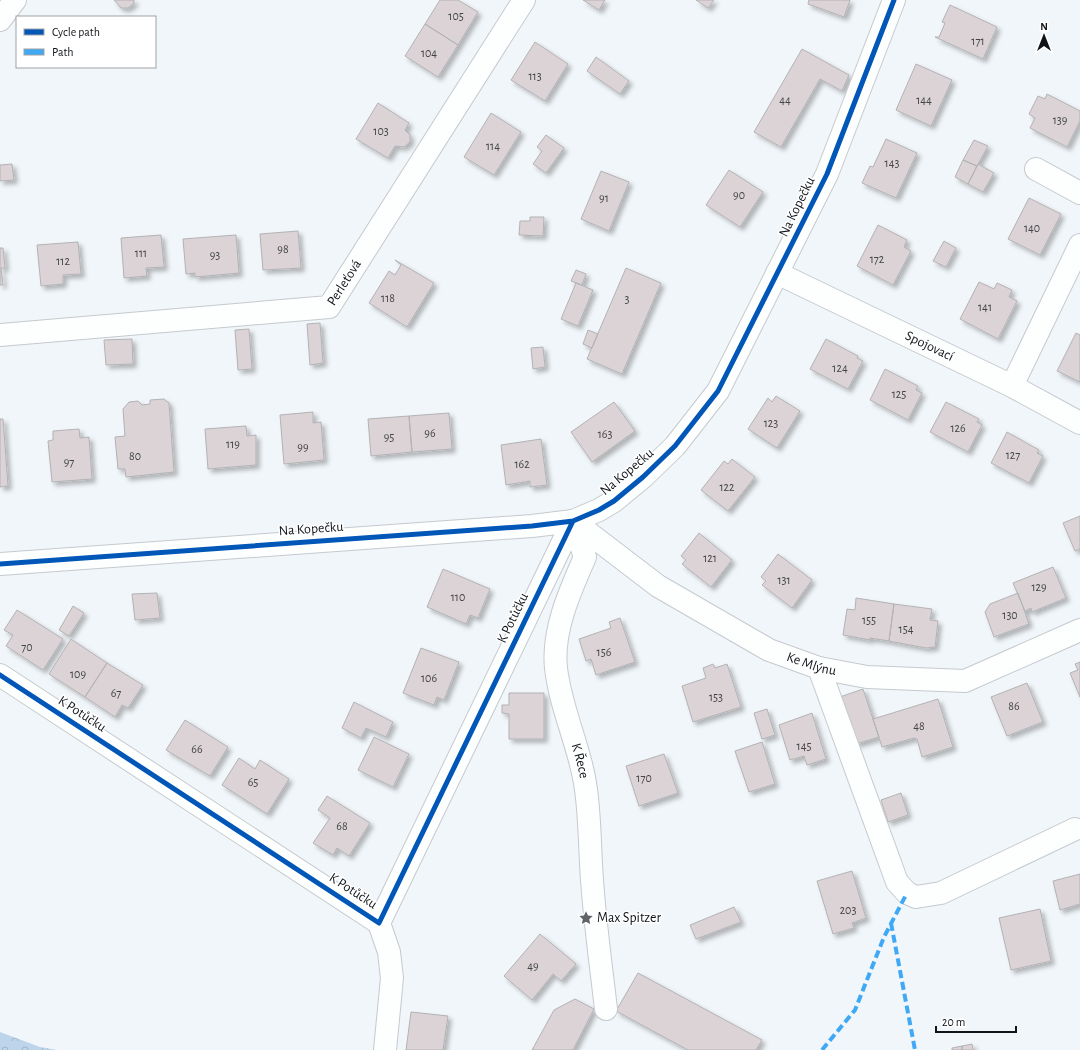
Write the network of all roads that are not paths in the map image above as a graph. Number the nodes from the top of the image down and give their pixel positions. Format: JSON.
{"nodes":[{"id":1,"x":15,"y":0,"type":"edge"},
{"id":2,"x":524,"y":0,"type":"edge"},
{"id":3,"x":894,"y":0,"type":"edge"},
{"id":4,"x":0,"y":20,"type":"edge"},
{"id":5,"x":1036,"y":169,"type":"dead end"},
{"id":6,"x":1080,"y":193,"type":"edge"},
{"id":7,"x":1080,"y":245,"type":"edge"},
{"id":8,"x":778,"y":273,"type":"junction"},
{"id":9,"x":0,"y":336,"type":"edge"},
{"id":10,"x":1012,"y":386,"type":"junction"},
{"id":11,"x":1080,"y":423,"type":"edge"},
{"id":12,"x":573,"y":521,"type":"junction"},
{"id":13,"x":0,"y":564,"type":"edge"},
{"id":14,"x":1080,"y":630,"type":"edge"},
{"id":15,"x":819,"y":668,"type":"junction"},
{"id":16,"x":0,"y":675,"type":"edge"},
{"id":17,"x":1075,"y":829,"type":"dead end"},
{"id":18,"x":379,"y":923,"type":"junction"},
{"id":19,"x":606,"y":1010,"type":"dead end"},
{"id":20,"x":384,"y":1050,"type":"edge"}],
"edges":[{"from":1,"to":4,"type":"street"},
{"from":2,"to":9,"type":"street","name":"Perleťová"},
{"from":3,"to":8,"type":"street","name":"Na Kopečku"},
{"from":5,"to":6,"type":"street"},
{"from":7,"to":10,"type":"street"},
{"from":8,"to":10,"type":"street","name":"Spojovací"},
{"from":8,"to":12,"type":"street","name":"Na Kopečku"},
{"from":10,"to":11,"type":"street","name":"Spojovací"},
{"from":12,"to":13,"type":"street","name":"Na Kopečku"},
{"from":12,"to":15,"type":"street","name":"Ke Mlýnu"},
{"from":12,"to":18,"type":"street","name":"K Potůčku"},
{"from":12,"to":19,"type":"street","name":"K Řece"},
{"from":14,"to":15,"type":"street","name":"Ke Mlýnu"},
{"from":15,"to":17,"type":"street"},
{"from":16,"to":18,"type":"street","name":"K Potůčku"},
{"from":18,"to":20,"type":"street"}]}
